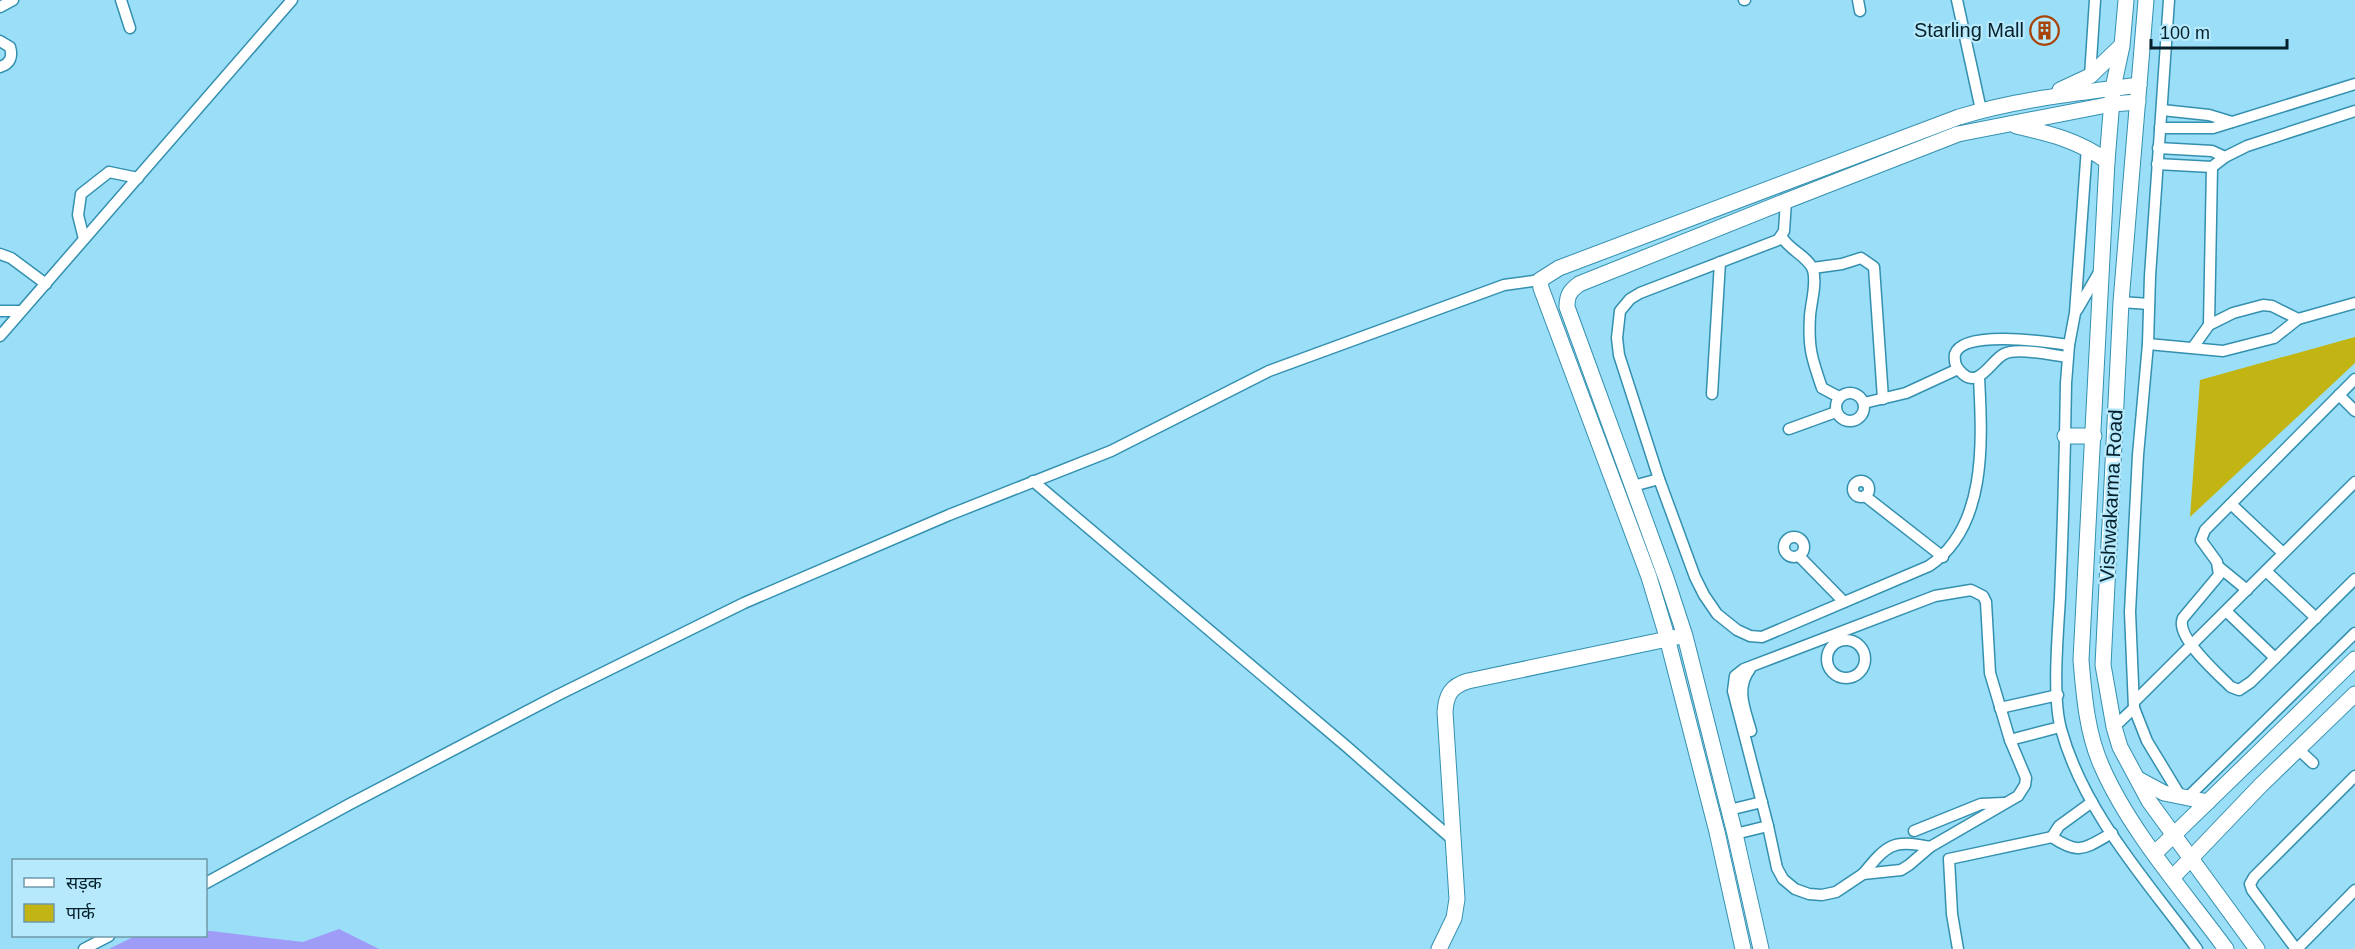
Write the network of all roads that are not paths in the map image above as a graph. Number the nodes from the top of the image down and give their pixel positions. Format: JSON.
{"nodes":[{"id":1,"x":13,"y":0,"type":"edge"},
{"id":2,"x":121,"y":0,"type":"edge"},
{"id":3,"x":292,"y":0,"type":"edge"},
{"id":4,"x":1957,"y":0,"type":"edge"},
{"id":5,"x":2095,"y":0,"type":"edge"},
{"id":6,"x":2126,"y":0,"type":"edge"},
{"id":7,"x":2146,"y":0,"type":"edge"},
{"id":8,"x":2169,"y":0,"type":"edge"},
{"id":9,"x":0,"y":7,"type":"edge"},
{"id":10,"x":130,"y":28,"type":"dead end"},
{"id":11,"x":0,"y":41,"type":"edge"},
{"id":12,"x":2121,"y":46,"type":"junction"},
{"id":13,"x":0,"y":68,"type":"edge"},
{"id":14,"x":2090,"y":76,"type":"junction"},
{"id":15,"x":2355,"y":84,"type":"edge"},
{"id":16,"x":2139,"y":85,"type":"junction"},
{"id":17,"x":2112,"y":96,"type":"junction"},
{"id":18,"x":2035,"y":100,"type":"junction"},
{"id":19,"x":2138,"y":102,"type":"junction"},
{"id":20,"x":1981,"y":110,"type":"junction"},
{"id":21,"x":2162,"y":110,"type":"junction"},
{"id":22,"x":2355,"y":111,"type":"edge"},
{"id":23,"x":2232,"y":122,"type":"junction"},
{"id":24,"x":2010,"y":124,"type":"junction"},
{"id":25,"x":2160,"y":128,"type":"junction"},
{"id":26,"x":2087,"y":147,"type":"junction"},
{"id":27,"x":2158,"y":148,"type":"junction"},
{"id":28,"x":2225,"y":157,"type":"junction"},
{"id":29,"x":2107,"y":160,"type":"junction"},
{"id":30,"x":2157,"y":164,"type":"junction"},
{"id":31,"x":2212,"y":167,"type":"junction"},
{"id":32,"x":138,"y":178,"type":"junction"},
{"id":33,"x":1786,"y":201,"type":"junction"},
{"id":34,"x":1782,"y":237,"type":"junction"},
{"id":35,"x":84,"y":239,"type":"junction"},
{"id":36,"x":0,"y":254,"type":"edge"},
{"id":37,"x":1720,"y":262,"type":"junction"},
{"id":38,"x":1813,"y":268,"type":"junction"},
{"id":39,"x":2101,"y":268,"type":"junction"},
{"id":40,"x":1540,"y":280,"type":"junction"},
{"id":41,"x":46,"y":284,"type":"junction"},
{"id":42,"x":2121,"y":302,"type":"junction"},
{"id":43,"x":2355,"y":303,"type":"edge"},
{"id":44,"x":2149,"y":304,"type":"junction"},
{"id":45,"x":0,"y":311,"type":"edge"},
{"id":46,"x":21,"y":311,"type":"junction"},
{"id":47,"x":2075,"y":313,"type":"junction"},
{"id":48,"x":2298,"y":319,"type":"junction"},
{"id":49,"x":2209,"y":325,"type":"junction"},
{"id":50,"x":0,"y":336,"type":"edge"},
{"id":51,"x":2148,"y":344,"type":"junction"},
{"id":52,"x":2069,"y":345,"type":"junction"},
{"id":53,"x":2194,"y":346,"type":"junction"},
{"id":54,"x":2067,"y":357,"type":"junction"},
{"id":55,"x":1958,"y":369,"type":"junction"},
{"id":56,"x":1979,"y":377,"type":"junction"},
{"id":57,"x":2355,"y":380,"type":"edge"},
{"id":58,"x":1712,"y":394,"type":"dead end"},
{"id":59,"x":2339,"y":395,"type":"junction"},
{"id":60,"x":1839,"y":397,"type":"junction"},
{"id":61,"x":1883,"y":399,"type":"junction"},
{"id":62,"x":1864,"y":404,"type":"junction"},
{"id":63,"x":2355,"y":411,"type":"edge"},
{"id":64,"x":1836,"y":412,"type":"junction"},
{"id":65,"x":1789,"y":429,"type":"dead end"},
{"id":66,"x":2065,"y":436,"type":"junction"},
{"id":67,"x":2094,"y":436,"type":"junction"},
{"id":68,"x":1659,"y":479,"type":"junction"},
{"id":69,"x":1033,"y":481,"type":"junction"},
{"id":70,"x":1633,"y":486,"type":"junction"},
{"id":71,"x":2354,"y":487,"type":"edge"},
{"id":72,"x":1865,"y":496,"type":"dead end"},
{"id":73,"x":2231,"y":504,"type":"junction"},
{"id":74,"x":2283,"y":553,"type":"junction"},
{"id":75,"x":1799,"y":556,"type":"dead end"},
{"id":76,"x":1943,"y":557,"type":"junction"},
{"id":77,"x":2219,"y":567,"type":"junction"},
{"id":78,"x":2266,"y":571,"type":"junction"},
{"id":79,"x":2355,"y":579,"type":"edge"},
{"id":80,"x":2247,"y":590,"type":"junction"},
{"id":81,"x":1844,"y":602,"type":"junction"},
{"id":82,"x":2226,"y":611,"type":"junction"},
{"id":83,"x":2316,"y":618,"type":"junction"},
{"id":84,"x":2355,"y":633,"type":"edge"},
{"id":85,"x":1850,"y":634,"type":"junction"},
{"id":86,"x":1685,"y":636,"type":"junction"},
{"id":87,"x":1821,"y":640,"type":"junction"},
{"id":88,"x":1659,"y":641,"type":"junction"},
{"id":89,"x":2191,"y":645,"type":"junction"},
{"id":90,"x":1831,"y":647,"type":"junction"},
{"id":91,"x":2275,"y":658,"type":"junction"},
{"id":92,"x":2355,"y":659,"type":"edge"},
{"id":93,"x":1752,"y":666,"type":"junction"},
{"id":94,"x":2355,"y":694,"type":"edge"},
{"id":95,"x":2058,"y":695,"type":"junction"},
{"id":96,"x":2134,"y":705,"type":"junction"},
{"id":97,"x":2000,"y":708,"type":"junction"},
{"id":98,"x":2114,"y":726,"type":"junction"},
{"id":99,"x":2060,"y":728,"type":"junction"},
{"id":100,"x":1751,"y":731,"type":"dead end"},
{"id":101,"x":2010,"y":740,"type":"junction"},
{"id":102,"x":2299,"y":750,"type":"junction"},
{"id":103,"x":2313,"y":763,"type":"dead end"},
{"id":104,"x":2355,"y":776,"type":"edge"},
{"id":105,"x":2138,"y":779,"type":"junction"},
{"id":106,"x":2184,"y":798,"type":"junction"},
{"id":107,"x":1762,"y":802,"type":"junction"},
{"id":108,"x":2007,"y":802,"type":"junction"},
{"id":109,"x":2092,"y":802,"type":"junction"},
{"id":110,"x":2208,"y":802,"type":"junction"},
{"id":111,"x":1729,"y":810,"type":"junction"},
{"id":112,"x":1768,"y":826,"type":"junction"},
{"id":113,"x":1914,"y":831,"type":"dead end"},
{"id":114,"x":1734,"y":834,"type":"junction"},
{"id":115,"x":2112,"y":834,"type":"junction"},
{"id":116,"x":2173,"y":834,"type":"junction"},
{"id":117,"x":2052,"y":837,"type":"junction"},
{"id":118,"x":1452,"y":839,"type":"junction"},
{"id":119,"x":1930,"y":847,"type":"junction"},
{"id":120,"x":2155,"y":853,"type":"junction"},
{"id":121,"x":2190,"y":859,"type":"junction"},
{"id":122,"x":1863,"y":874,"type":"junction"},
{"id":123,"x":2173,"y":877,"type":"junction"},
{"id":124,"x":207,"y":882,"type":"edge"},
{"id":125,"x":2355,"y":890,"type":"edge"},
{"id":126,"x":107,"y":937,"type":"edge"},
{"id":127,"x":84,"y":949,"type":"edge"},
{"id":128,"x":1439,"y":949,"type":"edge"},
{"id":129,"x":1743,"y":949,"type":"edge"},
{"id":130,"x":1761,"y":949,"type":"edge"},
{"id":131,"x":1958,"y":949,"type":"edge"},
{"id":132,"x":2197,"y":949,"type":"edge"},
{"id":133,"x":2226,"y":949,"type":"edge"},
{"id":134,"x":2257,"y":949,"type":"edge"},
{"id":135,"x":2296,"y":949,"type":"edge"}],
"edges":[{"from":1,"to":9,"type":"street"},
{"from":2,"to":10,"type":"street"},
{"from":3,"to":32,"type":"street"},
{"from":4,"to":20,"type":"street"},
{"from":5,"to":14,"type":"street"},
{"from":6,"to":12,"type":"street","name":"Vishwakarma Road"},
{"from":7,"to":16,"type":"street","name":"Vishwakarma Road"},
{"from":8,"to":21,"type":"street"},
{"from":11,"to":13,"type":"street"},
{"from":12,"to":14,"type":"street"},
{"from":12,"to":17,"type":"street","name":"Vishwakarma Road"},
{"from":14,"to":18,"type":"street"},
{"from":15,"to":23,"type":"street"},
{"from":16,"to":17,"type":"street"},
{"from":16,"to":19,"type":"street","name":"Vishwakarma Road"},
{"from":17,"to":18,"type":"street"},
{"from":17,"to":19,"type":"street"},
{"from":17,"to":24,"type":"street"},
{"from":17,"to":29,"type":"street","name":"Vishwakarma Road"},
{"from":18,"to":20,"type":"street"},
{"from":19,"to":42,"type":"street","name":"Vishwakarma Road"},
{"from":20,"to":40,"type":"street"},
{"from":21,"to":23,"type":"street"},
{"from":21,"to":25,"type":"street"},
{"from":22,"to":28,"type":"street"},
{"from":23,"to":25,"type":"street"},
{"from":24,"to":26,"type":"street"},
{"from":24,"to":33,"type":"street"},
{"from":25,"to":27,"type":"street"},
{"from":26,"to":29,"type":"street"},
{"from":26,"to":47,"type":"street"},
{"from":27,"to":28,"type":"street"},
{"from":27,"to":30,"type":"street"},
{"from":28,"to":31,"type":"street"},
{"from":29,"to":39,"type":"street","name":"Vishwakarma Road"},
{"from":30,"to":31,"type":"street"},
{"from":30,"to":44,"type":"street"},
{"from":31,"to":49,"type":"street"},
{"from":32,"to":35,"type":"street"},
{"from":32,"to":35,"type":"street"},
{"from":33,"to":34,"type":"street"},
{"from":33,"to":70,"type":"street"},
{"from":34,"to":37,"type":"street"},
{"from":34,"to":38,"type":"street"},
{"from":35,"to":41,"type":"street"},
{"from":36,"to":41,"type":"street"},
{"from":37,"to":58,"type":"street"},
{"from":37,"to":68,"type":"street"},
{"from":38,"to":60,"type":"street"},
{"from":38,"to":61,"type":"street"},
{"from":39,"to":47,"type":"street"},
{"from":39,"to":67,"type":"street","name":"Vishwakarma Road"},
{"from":40,"to":69,"type":"street"},
{"from":40,"to":88,"type":"street"},
{"from":41,"to":46,"type":"street"},
{"from":42,"to":44,"type":"street"},
{"from":42,"to":98,"type":"street","name":"Vishwakarma Road"},
{"from":43,"to":48,"type":"street"},
{"from":44,"to":51,"type":"street"},
{"from":45,"to":46,"type":"street"},
{"from":46,"to":50,"type":"street"},
{"from":47,"to":52,"type":"street"},
{"from":48,"to":49,"type":"street"},
{"from":48,"to":53,"type":"street"},
{"from":49,"to":53,"type":"street"},
{"from":51,"to":53,"type":"street"},
{"from":51,"to":96,"type":"street"},
{"from":52,"to":54,"type":"street"},
{"from":52,"to":55,"type":"street"},
{"from":54,"to":56,"type":"street"},
{"from":54,"to":66,"type":"street"},
{"from":55,"to":56,"type":"street"},
{"from":55,"to":61,"type":"street"},
{"from":56,"to":76,"type":"street"},
{"from":57,"to":59,"type":"street"},
{"from":59,"to":63,"type":"street"},
{"from":59,"to":73,"type":"street"},
{"from":60,"to":62,"type":"street"},
{"from":60,"to":64,"type":"street"},
{"from":61,"to":62,"type":"street"},
{"from":62,"to":64,"type":"street"},
{"from":64,"to":65,"type":"street"},
{"from":66,"to":67,"type":"street"},
{"from":66,"to":95,"type":"street"},
{"from":67,"to":120,"type":"street","name":"Vishwakarma Road"},
{"from":68,"to":70,"type":"street"},
{"from":68,"to":81,"type":"street"},
{"from":69,"to":118,"type":"street"},
{"from":69,"to":124,"type":"street"},
{"from":70,"to":86,"type":"street"},
{"from":71,"to":74,"type":"street"},
{"from":72,"to":76,"type":"street"},
{"from":73,"to":74,"type":"street"},
{"from":73,"to":77,"type":"street"},
{"from":74,"to":78,"type":"street"},
{"from":75,"to":81,"type":"street"},
{"from":76,"to":81,"type":"street"},
{"from":77,"to":80,"type":"street"},
{"from":77,"to":89,"type":"street"},
{"from":78,"to":80,"type":"street"},
{"from":78,"to":83,"type":"street"},
{"from":79,"to":83,"type":"street"},
{"from":80,"to":82,"type":"street"},
{"from":82,"to":89,"type":"street"},
{"from":82,"to":91,"type":"street"},
{"from":83,"to":91,"type":"street"},
{"from":84,"to":106,"type":"street"},
{"from":85,"to":87,"type":"street"},
{"from":85,"to":90,"type":"street"},
{"from":85,"to":90,"type":"street"},
{"from":85,"to":97,"type":"street"},
{"from":86,"to":88,"type":"street"},
{"from":86,"to":111,"type":"street"},
{"from":87,"to":90,"type":"street"},
{"from":87,"to":93,"type":"street"},
{"from":88,"to":118,"type":"street"},
{"from":88,"to":129,"type":"street"},
{"from":89,"to":91,"type":"street"},
{"from":89,"to":96,"type":"street"},
{"from":92,"to":110,"type":"street"},
{"from":93,"to":100,"type":"street"},
{"from":93,"to":107,"type":"street"},
{"from":94,"to":102,"type":"street"},
{"from":95,"to":97,"type":"street"},
{"from":95,"to":99,"type":"street"},
{"from":96,"to":98,"type":"street"},
{"from":96,"to":106,"type":"street"},
{"from":97,"to":101,"type":"street"},
{"from":98,"to":105,"type":"street","name":"Vishwakarma Road"},
{"from":99,"to":101,"type":"street"},
{"from":99,"to":109,"type":"street"},
{"from":101,"to":108,"type":"street"},
{"from":102,"to":103,"type":"street"},
{"from":102,"to":121,"type":"street"},
{"from":104,"to":135,"type":"street"},
{"from":105,"to":106,"type":"street"},
{"from":105,"to":116,"type":"street","name":"Vishwakarma Road"},
{"from":106,"to":110,"type":"street"},
{"from":107,"to":111,"type":"street"},
{"from":107,"to":112,"type":"street"},
{"from":108,"to":113,"type":"street"},
{"from":108,"to":119,"type":"street"},
{"from":109,"to":115,"type":"street"},
{"from":109,"to":117,"type":"street"},
{"from":110,"to":116,"type":"street"},
{"from":111,"to":114,"type":"street"},
{"from":112,"to":114,"type":"street"},
{"from":112,"to":122,"type":"street"},
{"from":114,"to":130,"type":"street"},
{"from":115,"to":117,"type":"street"},
{"from":115,"to":132,"type":"street"},
{"from":116,"to":120,"type":"street"},
{"from":116,"to":121,"type":"street","name":"Vishwakarma Road"},
{"from":117,"to":131,"type":"street"},
{"from":118,"to":128,"type":"street"},
{"from":119,"to":122,"type":"street"},
{"from":119,"to":122,"type":"street"},
{"from":120,"to":123,"type":"street","name":"Vishwakarma Road"},
{"from":121,"to":123,"type":"street"},
{"from":121,"to":134,"type":"street","name":"Vishwakarma Road"},
{"from":123,"to":133,"type":"street","name":"Vishwakarma Road"},
{"from":125,"to":135,"type":"street"},
{"from":126,"to":127,"type":"street"}]}
